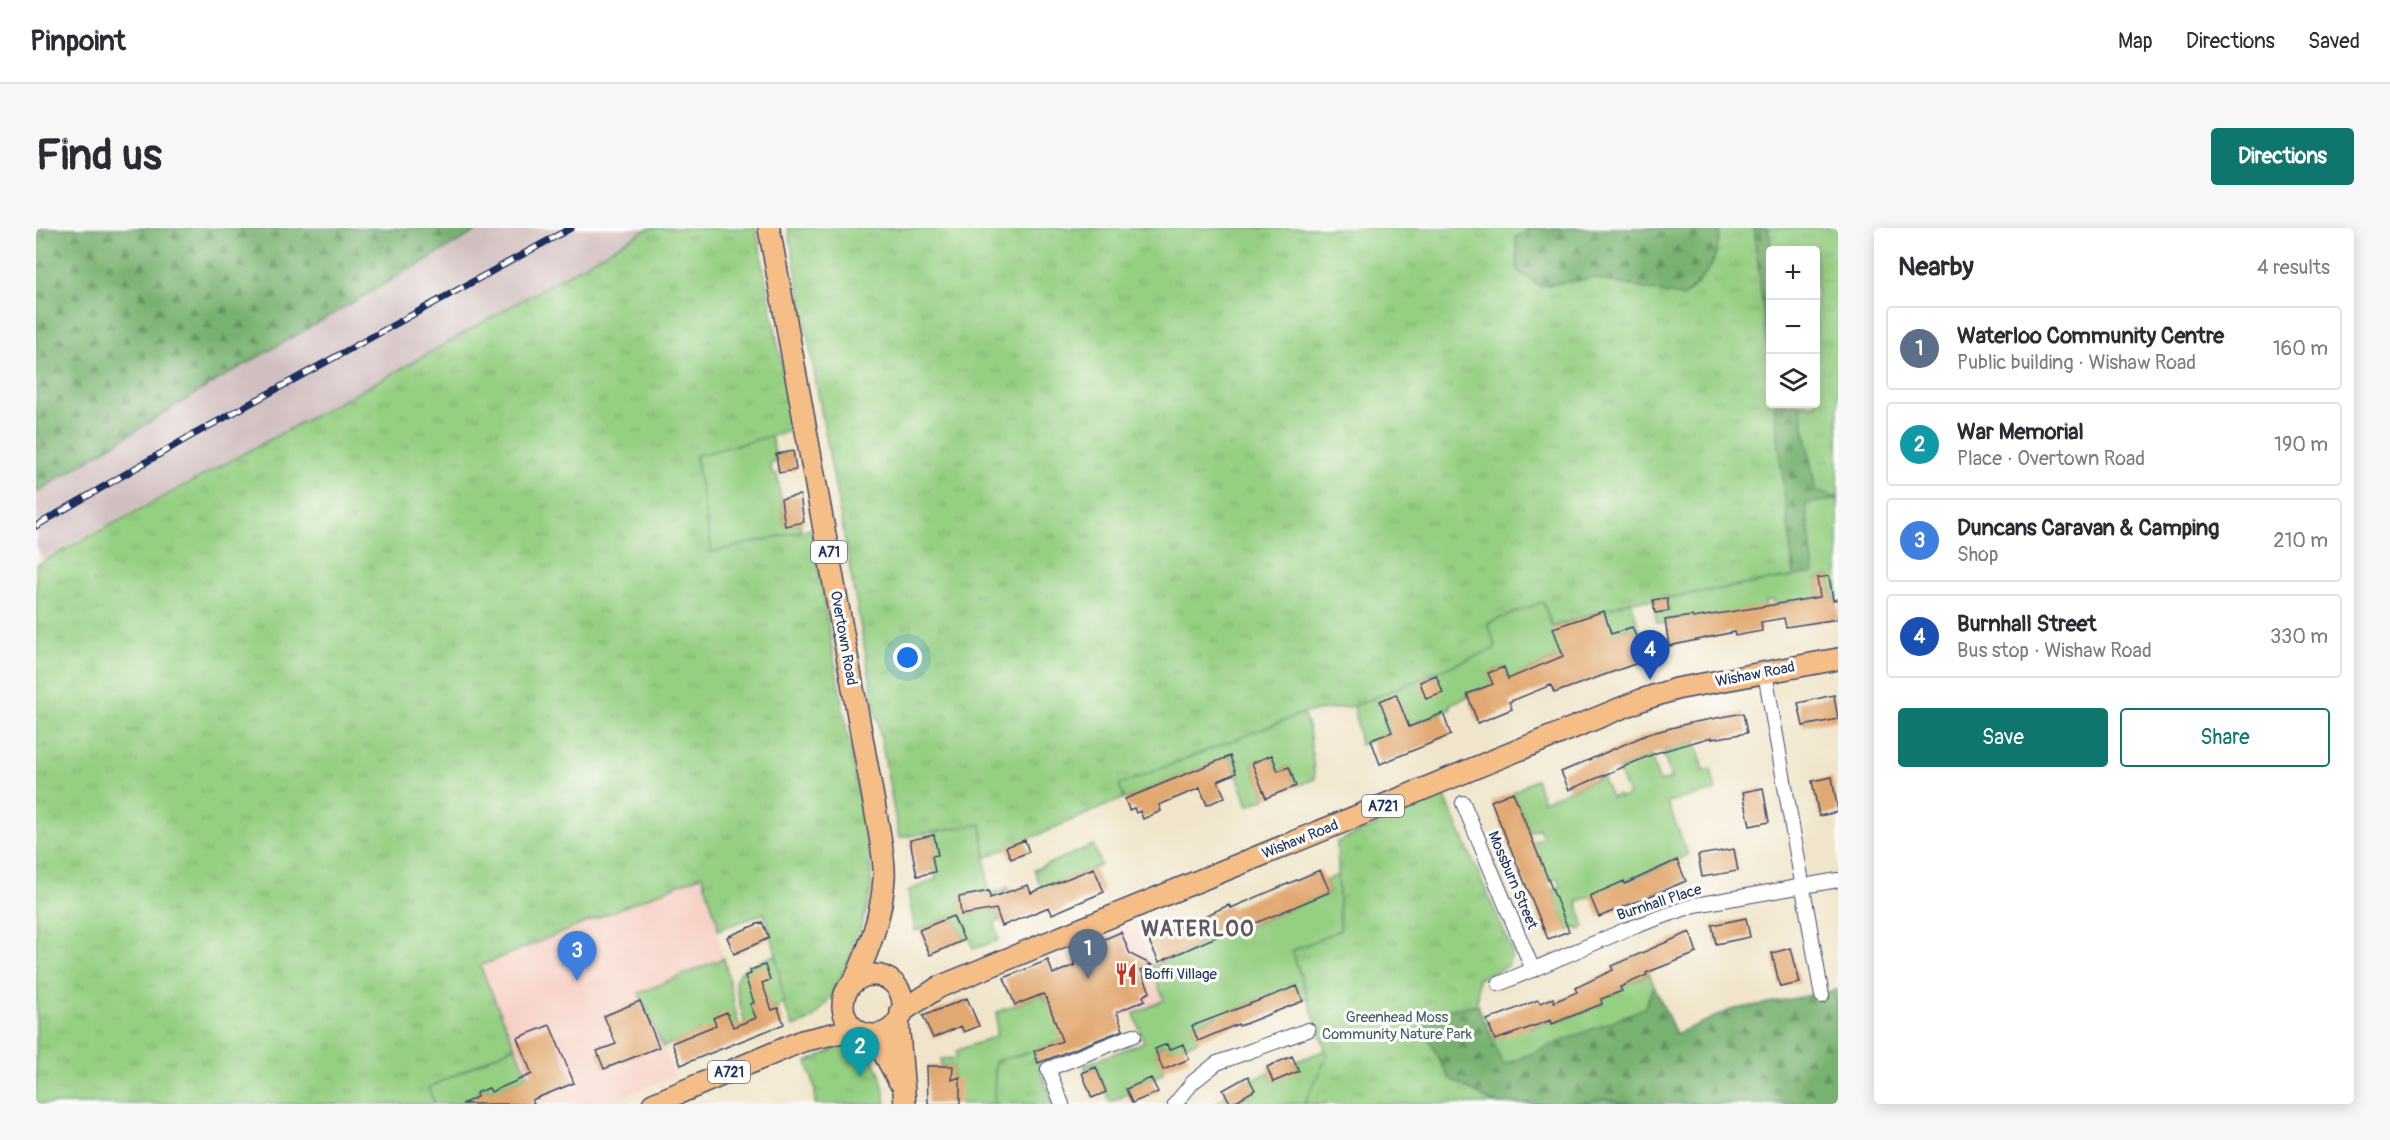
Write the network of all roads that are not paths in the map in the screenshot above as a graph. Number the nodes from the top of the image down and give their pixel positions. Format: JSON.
{"nodes":[{"id":1,"x":769,"y":228,"type":"edge"},
{"id":2,"x":1838,"y":659,"type":"edge"},
{"id":3,"x":1765,"y":673,"type":"junction"},
{"id":4,"x":1463,"y":804,"type":"dead end"},
{"id":5,"x":1838,"y":880,"type":"edge"},
{"id":6,"x":1804,"y":886,"type":"junction"},
{"id":7,"x":871,"y":942,"type":"junction"},
{"id":8,"x":1533,"y":970,"type":"junction"},
{"id":9,"x":887,"y":980,"type":"junction"},
{"id":10,"x":854,"y":982,"type":"junction"},
{"id":11,"x":1500,"y":984,"type":"dead end"},
{"id":12,"x":939,"y":987,"type":"junction"},
{"id":13,"x":1822,"y":996,"type":"dead end"},
{"id":14,"x":843,"y":1005,"type":"junction"},
{"id":15,"x":900,"y":1016,"type":"junction"},
{"id":16,"x":1308,"y":1030,"type":"dead end"},
{"id":17,"x":864,"y":1032,"type":"junction"},
{"id":18,"x":1134,"y":1035,"type":"dead end"},
{"id":19,"x":805,"y":1040,"type":"junction"},
{"id":20,"x":905,"y":1098,"type":"edge"},
{"id":21,"x":652,"y":1104,"type":"edge"},
{"id":22,"x":1062,"y":1104,"type":"edge"},
{"id":23,"x":1175,"y":1104,"type":"edge"}],
"edges":[{"from":1,"to":7,"type":"main road","name":"Overtown Road","number":"A71"},
{"from":2,"to":3,"type":"main road","name":"Wishaw Road","number":"A721"},
{"from":3,"to":6,"type":"street"},
{"from":3,"to":12,"type":"main road","name":"Wishaw Road","number":"A721"},
{"from":4,"to":8,"type":"street","name":"Mossburn Street"},
{"from":5,"to":6,"type":"street","name":"Burnhall Place"},
{"from":6,"to":8,"type":"street","name":"Burnhall Place"},
{"from":6,"to":13,"type":"street"},
{"from":7,"to":9,"type":"main road"},
{"from":7,"to":10,"type":"main road","name":"Overtown Road","number":"A71"},
{"from":8,"to":11,"type":"street","name":"Burnhall Place"},
{"from":9,"to":10,"type":"main road"},
{"from":9,"to":12,"type":"main road","name":"Wishaw Road","number":"A721"},
{"from":9,"to":15,"type":"main road"},
{"from":10,"to":14,"type":"main road"},
{"from":12,"to":15,"type":"main road","name":"Wishaw Road","number":"A721"},
{"from":14,"to":17,"type":"main road"},
{"from":14,"to":19,"type":"main road","number":"A721"},
{"from":15,"to":17,"type":"main road"},
{"from":15,"to":20,"type":"main road"},
{"from":16,"to":23,"type":"street"},
{"from":17,"to":19,"type":"main road","number":"A721"},
{"from":17,"to":20,"type":"main road"},
{"from":18,"to":22,"type":"street"},
{"from":19,"to":21,"type":"main road","number":"A721"}]}
